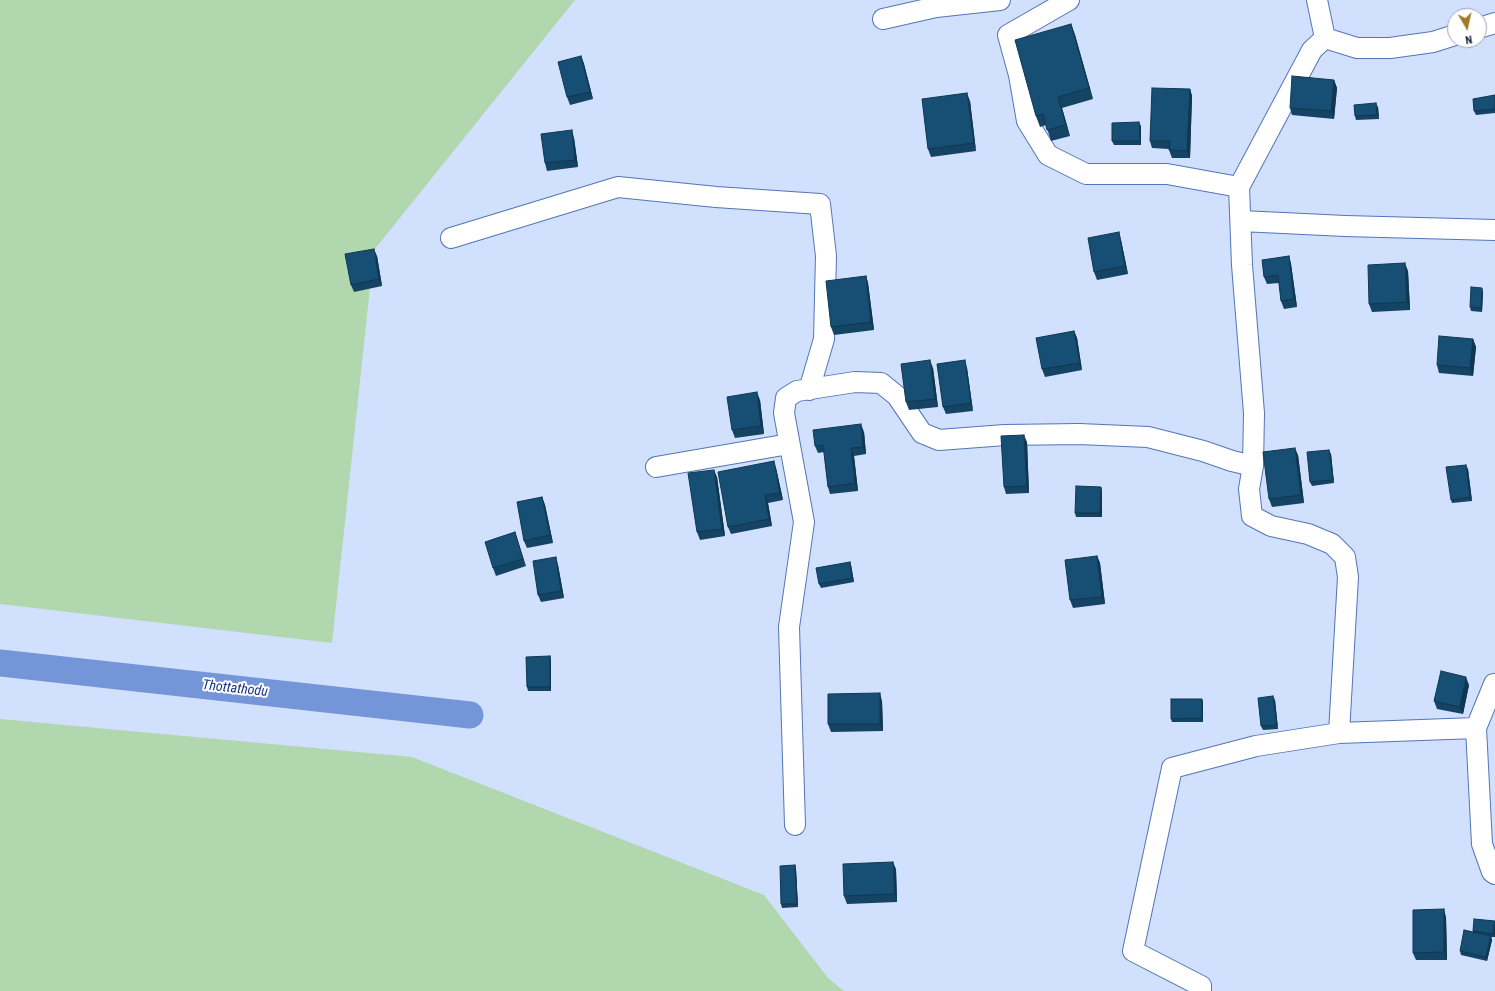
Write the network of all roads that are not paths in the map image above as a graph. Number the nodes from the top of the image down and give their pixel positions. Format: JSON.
{"nodes":[{"id":1,"x":1000,"y":0,"type":"edge"},
{"id":2,"x":1068,"y":0,"type":"edge"},
{"id":3,"x":1317,"y":0,"type":"edge"},
{"id":4,"x":883,"y":19,"type":"dead end"},
{"id":5,"x":1325,"y":38,"type":"junction"},
{"id":6,"x":1447,"y":38,"type":"edge"},
{"id":7,"x":1239,"y":187,"type":"junction"},
{"id":8,"x":1241,"y":221,"type":"junction"},
{"id":9,"x":1495,"y":230,"type":"edge"},
{"id":10,"x":451,"y":238,"type":"dead end"},
{"id":11,"x":809,"y":390,"type":"junction"},
{"id":12,"x":789,"y":444,"type":"junction"},
{"id":13,"x":1253,"y":466,"type":"junction"},
{"id":14,"x":656,"y":467,"type":"dead end"},
{"id":15,"x":1495,"y":684,"type":"edge"},
{"id":16,"x":1476,"y":728,"type":"junction"},
{"id":17,"x":1339,"y":733,"type":"junction"},
{"id":18,"x":795,"y":826,"type":"dead end"},
{"id":19,"x":1495,"y":874,"type":"edge"},
{"id":20,"x":1201,"y":991,"type":"edge"}],
"edges":[{"from":1,"to":4,"type":"street"},
{"from":2,"to":7,"type":"street"},
{"from":3,"to":5,"type":"street"},
{"from":5,"to":6,"type":"street"},
{"from":5,"to":7,"type":"street"},
{"from":7,"to":8,"type":"street"},
{"from":8,"to":9,"type":"street"},
{"from":8,"to":13,"type":"street"},
{"from":10,"to":11,"type":"street"},
{"from":11,"to":12,"type":"street"},
{"from":11,"to":13,"type":"street"},
{"from":12,"to":14,"type":"street"},
{"from":12,"to":18,"type":"street"},
{"from":13,"to":17,"type":"street"},
{"from":15,"to":16,"type":"street"},
{"from":16,"to":17,"type":"street"},
{"from":16,"to":19,"type":"street"},
{"from":17,"to":20,"type":"street"}]}
